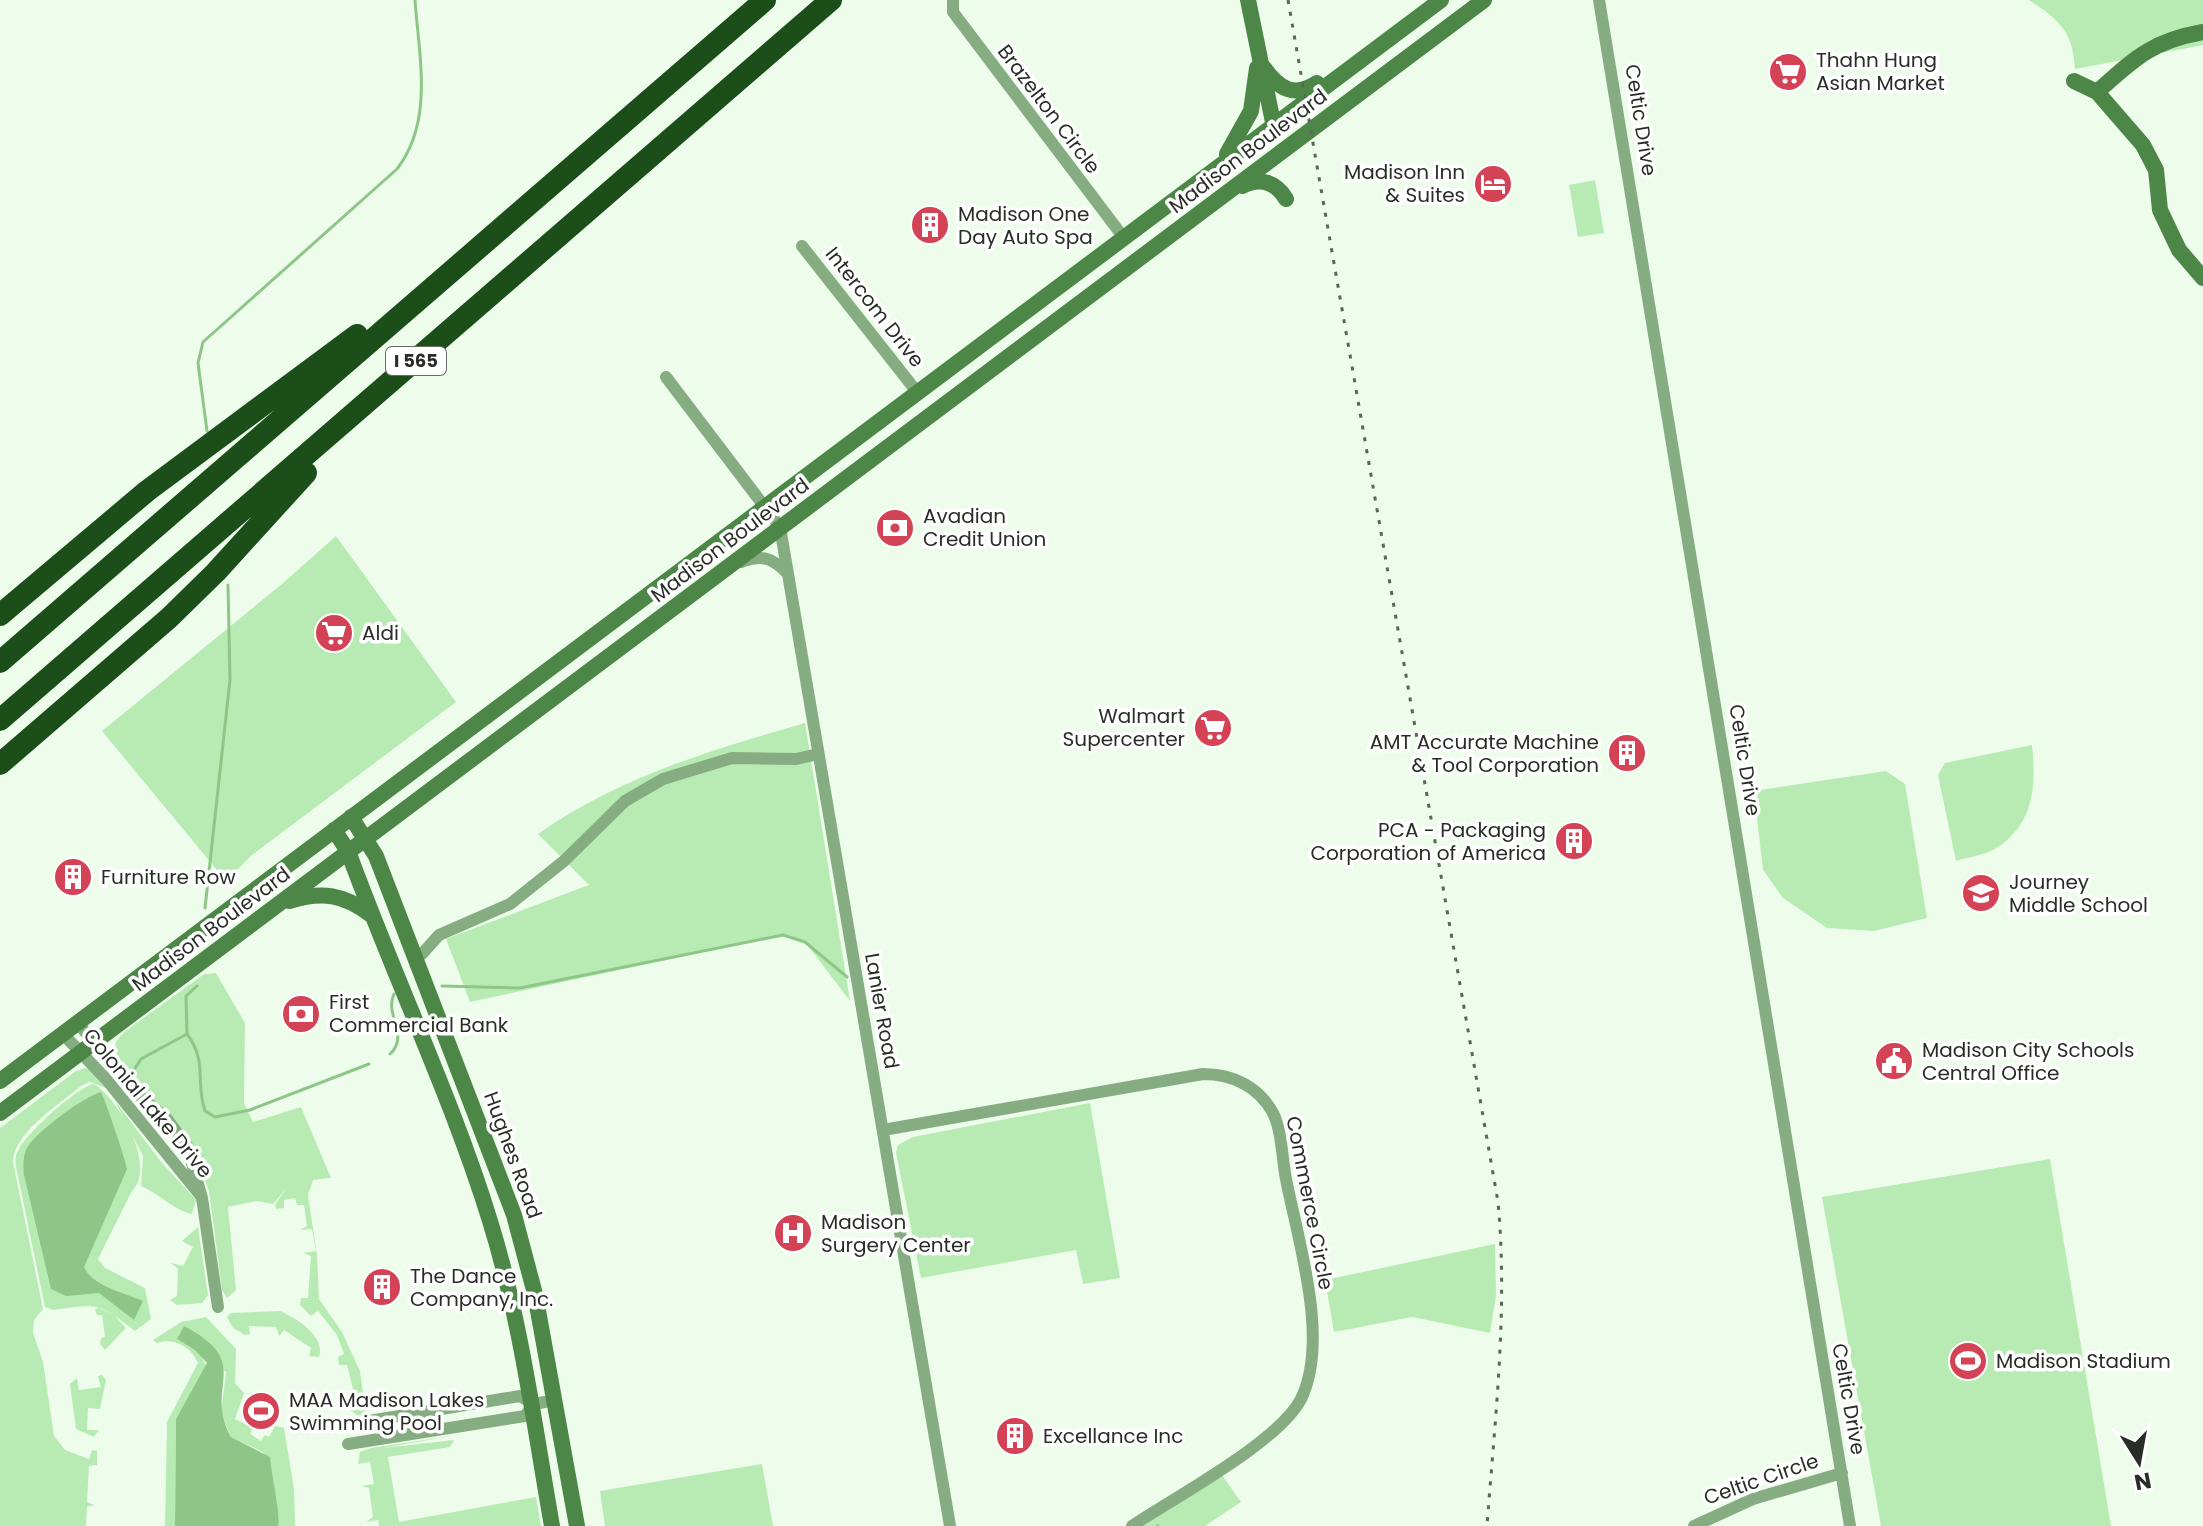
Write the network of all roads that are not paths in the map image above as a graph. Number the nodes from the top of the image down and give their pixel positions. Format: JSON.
{"nodes":[{"id":1,"x":765,"y":0,"type":"edge"},
{"id":2,"x":831,"y":0,"type":"edge"},
{"id":3,"x":953,"y":0,"type":"edge"},
{"id":4,"x":1248,"y":0,"type":"edge"},
{"id":5,"x":1441,"y":0,"type":"edge"},
{"id":6,"x":1484,"y":0,"type":"edge"},
{"id":7,"x":1599,"y":0,"type":"edge"},
{"id":8,"x":2203,"y":32,"type":"edge"},
{"id":9,"x":1258,"y":47,"type":"junction"},
{"id":10,"x":1377,"y":48,"type":"junction"},
{"id":11,"x":1262,"y":65,"type":"junction"},
{"id":12,"x":2074,"y":81,"type":"dead end"},
{"id":13,"x":2097,"y":92,"type":"junction"},
{"id":14,"x":1274,"y":126,"type":"junction"},
{"id":15,"x":1279,"y":152,"type":"junction"},
{"id":16,"x":1219,"y":166,"type":"junction"},
{"id":17,"x":1286,"y":199,"type":"dead end"},
{"id":18,"x":1175,"y":232,"type":"junction"},
{"id":19,"x":1124,"y":238,"type":"junction"},
{"id":20,"x":802,"y":246,"type":"dead end"},
{"id":21,"x":475,"y":251,"type":"junction"},
{"id":22,"x":2203,"y":278,"type":"edge"},
{"id":23,"x":970,"y":354,"type":"junction"},
{"id":24,"x":666,"y":377,"type":"dead end"},
{"id":25,"x":917,"y":392,"type":"junction"},
{"id":26,"x":368,"y":404,"type":"junction"},
{"id":27,"x":929,"y":416,"type":"junction"},
{"id":28,"x":889,"y":448,"type":"junction"},
{"id":29,"x":764,"y":508,"type":"junction"},
{"id":30,"x":780,"y":527,"type":"junction"},
{"id":31,"x":727,"y":566,"type":"junction"},
{"id":32,"x":789,"y":575,"type":"junction"},
{"id":33,"x":0,"y":615,"type":"edge"},
{"id":34,"x":576,"y":648,"type":"junction"},
{"id":35,"x":0,"y":662,"type":"edge"},
{"id":36,"x":592,"y":669,"type":"junction"},
{"id":37,"x":0,"y":720,"type":"edge"},
{"id":38,"x":818,"y":754,"type":"junction"},
{"id":39,"x":0,"y":764,"type":"edge"},
{"id":40,"x":403,"y":810,"type":"junction"},
{"id":41,"x":351,"y":817,"type":"junction"},
{"id":42,"x":334,"y":830,"type":"junction"},
{"id":43,"x":366,"y":838,"type":"junction"},
{"id":44,"x":348,"y":851,"type":"junction"},
{"id":45,"x":280,"y":903,"type":"junction"},
{"id":46,"x":373,"y":917,"type":"junction"},
{"id":47,"x":422,"y":954,"type":"junction"},
{"id":48,"x":77,"y":1022,"type":"junction"},
{"id":49,"x":63,"y":1034,"type":"junction"},
{"id":50,"x":447,"y":1035,"type":"junction"},
{"id":51,"x":88,"y":1046,"type":"junction"},
{"id":52,"x":0,"y":1081,"type":"edge"},
{"id":53,"x":0,"y":1113,"type":"edge"},
{"id":54,"x":172,"y":1125,"type":"junction"},
{"id":55,"x":883,"y":1130,"type":"junction"},
{"id":56,"x":153,"y":1141,"type":"junction"},
{"id":57,"x":202,"y":1198,"type":"junction"},
{"id":58,"x":218,"y":1307,"type":"dead end"},
{"id":59,"x":555,"y":1400,"type":"junction"},
{"id":60,"x":534,"y":1404,"type":"junction"},
{"id":61,"x":388,"y":1418,"type":"junction"},
{"id":62,"x":345,"y":1425,"type":"dead end"},
{"id":63,"x":392,"y":1438,"type":"junction"},
{"id":64,"x":348,"y":1444,"type":"dead end"},
{"id":65,"x":1842,"y":1473,"type":"junction"},
{"id":66,"x":552,"y":1526,"type":"edge"},
{"id":67,"x":577,"y":1526,"type":"edge"},
{"id":68,"x":950,"y":1526,"type":"edge"},
{"id":69,"x":1132,"y":1526,"type":"edge"},
{"id":70,"x":1694,"y":1526,"type":"edge"},
{"id":71,"x":1850,"y":1526,"type":"edge"}],
"edges":[{"from":1,"to":21,"type":"highway","number":"I 565"},
{"from":2,"to":26,"type":"highway","number":"I 565"},
{"from":3,"to":19,"type":"street","name":"Brazelton Circle"},
{"from":4,"to":9,"type":"main road"},
{"from":5,"to":10,"type":"main road","name":"Madison Boulevard"},
{"from":6,"to":15,"type":"main road","name":"Madison Boulevard"},
{"from":7,"to":65,"type":"street","name":"Celtic Drive"},
{"from":8,"to":13,"type":"main road"},
{"from":9,"to":11,"type":"main road"},
{"from":9,"to":16,"type":"main road"},
{"from":10,"to":11,"type":"main road"},
{"from":10,"to":14,"type":"main road","name":"Madison Boulevard"},
{"from":11,"to":14,"type":"main road"},
{"from":12,"to":13,"type":"main road"},
{"from":13,"to":22,"type":"main road"},
{"from":14,"to":15,"type":"main road"},
{"from":14,"to":16,"type":"main road","name":"Madison Boulevard"},
{"from":15,"to":18,"type":"main road","name":"Madison Boulevard"},
{"from":16,"to":19,"type":"main road","name":"Madison Boulevard"},
{"from":17,"to":18,"type":"main road"},
{"from":18,"to":27,"type":"main road","name":"Madison Boulevard"},
{"from":19,"to":23,"type":"main road","name":"Madison Boulevard"},
{"from":20,"to":25,"type":"street","name":"Intercom Drive"},
{"from":21,"to":33,"type":"highway"},
{"from":21,"to":35,"type":"highway","number":"I 565"},
{"from":23,"to":25,"type":"main road","name":"Madison Boulevard"},
{"from":23,"to":27,"type":"main road"},
{"from":24,"to":29,"type":"street","name":"Lanier Road"},
{"from":25,"to":28,"type":"main road"},
{"from":25,"to":29,"type":"main road","name":"Madison Boulevard"},
{"from":26,"to":37,"type":"highway","number":"I 565"},
{"from":26,"to":39,"type":"highway"},
{"from":27,"to":28,"type":"main road","name":"Madison Boulevard"},
{"from":28,"to":30,"type":"main road","name":"Madison Boulevard"},
{"from":29,"to":30,"type":"street","name":"Lanier Road"},
{"from":29,"to":34,"type":"main road","name":"Madison Boulevard"},
{"from":30,"to":31,"type":"main road","name":"Madison Boulevard"},
{"from":30,"to":32,"type":"street","name":"Lanier Road"},
{"from":31,"to":32,"type":"street"},
{"from":31,"to":36,"type":"main road","name":"Madison Boulevard"},
{"from":32,"to":38,"type":"street","name":"Lanier Road"},
{"from":34,"to":36,"type":"main road"},
{"from":34,"to":41,"type":"main road","name":"Madison Boulevard"},
{"from":36,"to":40,"type":"main road","name":"Madison Boulevard"},
{"from":38,"to":47,"type":"street"},
{"from":38,"to":55,"type":"street","name":"Lanier Road"},
{"from":40,"to":43,"type":"main road","name":"Madison Boulevard"},
{"from":40,"to":47,"type":"main road"},
{"from":41,"to":42,"type":"main road","name":"Madison Boulevard"},
{"from":41,"to":43,"type":"main road","name":"Hughes Road"},
{"from":42,"to":44,"type":"main road"},
{"from":42,"to":48,"type":"main road","name":"Madison Boulevard"},
{"from":43,"to":44,"type":"main road","name":"Madison Boulevard"},
{"from":43,"to":50,"type":"main road","name":"Hughes Road"},
{"from":44,"to":45,"type":"main road","name":"Madison Boulevard"},
{"from":44,"to":46,"type":"main road"},
{"from":45,"to":46,"type":"main road"},
{"from":45,"to":51,"type":"main road","name":"Madison Boulevard"},
{"from":46,"to":60,"type":"main road"},
{"from":47,"to":50,"type":"main road"},
{"from":48,"to":49,"type":"main road","name":"Madison Boulevard"},
{"from":48,"to":51,"type":"street"},
{"from":49,"to":51,"type":"street","name":"Colonial Lake Drive"},
{"from":49,"to":52,"type":"main road","name":"Madison Boulevard"},
{"from":50,"to":59,"type":"main road","name":"Hughes Road"},
{"from":51,"to":53,"type":"main road","name":"Madison Boulevard"},
{"from":51,"to":54,"type":"street","name":"Colonial Lake Drive"},
{"from":51,"to":56,"type":"street","name":"Colonial Lake Drive"},
{"from":54,"to":56,"type":"street"},
{"from":54,"to":57,"type":"street","name":"Colonial Lake Drive"},
{"from":55,"to":68,"type":"street","name":"Lanier Road"},
{"from":55,"to":69,"type":"street","name":"Commerce Circle"},
{"from":56,"to":57,"type":"street","name":"Colonial Lake Drive"},
{"from":57,"to":58,"type":"street","name":"Colonial Lake Drive"},
{"from":59,"to":60,"type":"street"},
{"from":59,"to":67,"type":"main road","name":"Hughes Road"},
{"from":60,"to":61,"type":"street"},
{"from":60,"to":63,"type":"street"},
{"from":60,"to":66,"type":"main road"},
{"from":61,"to":62,"type":"street"},
{"from":61,"to":63,"type":"street"},
{"from":63,"to":64,"type":"street"},
{"from":65,"to":70,"type":"street","name":"Celtic Circle"},
{"from":65,"to":71,"type":"street","name":"Celtic Drive"}]}
